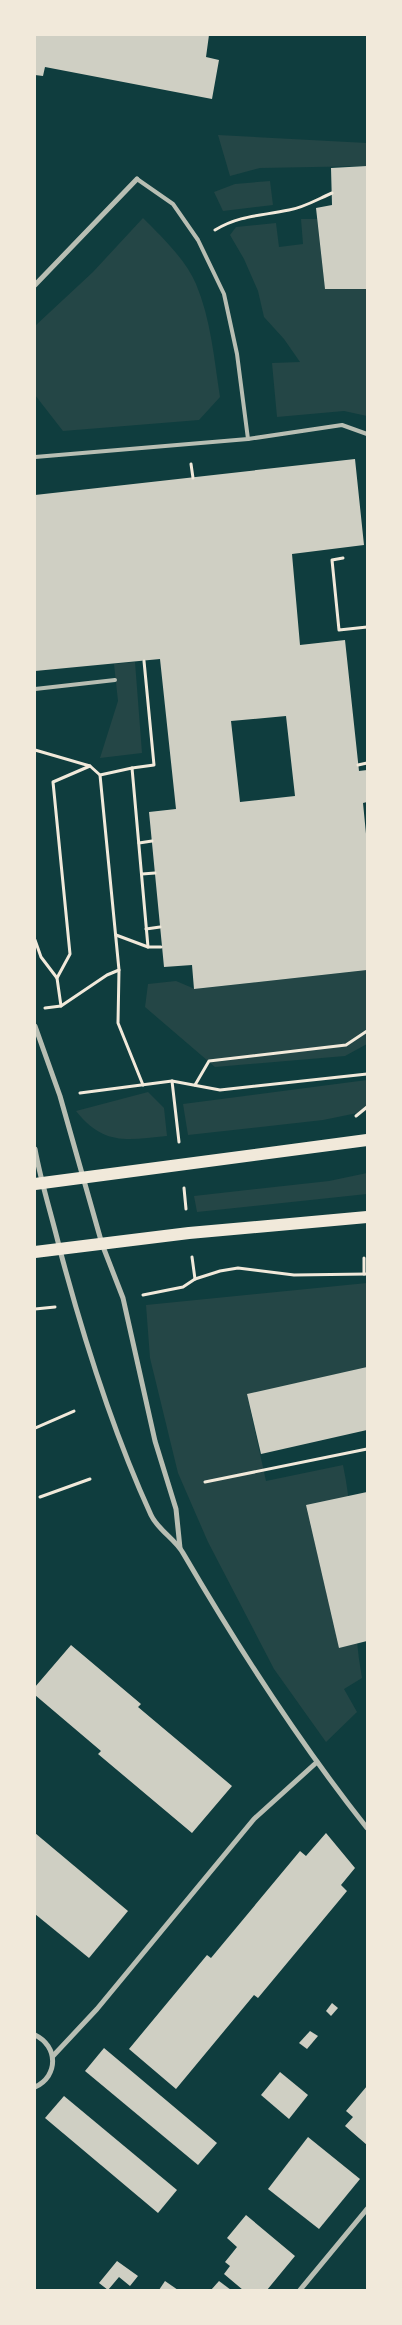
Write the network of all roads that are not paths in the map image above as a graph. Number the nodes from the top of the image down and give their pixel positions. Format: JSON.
{"nodes":[{"id":1,"x":137,"y":179,"type":"joint"},
{"id":2,"x":35,"y":284,"type":"edge"},
{"id":3,"x":367,"y":434,"type":"edge"},
{"id":4,"x":248,"y":439,"type":"junction"},
{"id":5,"x":35,"y":458,"type":"edge"},
{"id":6,"x":116,"y":680,"type":"dead end"},
{"id":7,"x":35,"y":689,"type":"edge"},
{"id":8,"x":35,"y":1026,"type":"edge"},
{"id":9,"x":367,"y":1140,"type":"edge"},
{"id":10,"x":35,"y":1149,"type":"edge"},
{"id":11,"x":84,"y":1176,"type":"junction"},
{"id":12,"x":38,"y":1183,"type":"edge"},
{"id":13,"x":367,"y":1216,"type":"edge"},
{"id":14,"x":102,"y":1244,"type":"junction"},
{"id":15,"x":60,"y":1248,"type":"junction"},
{"id":16,"x":35,"y":1252,"type":"edge"},
{"id":17,"x":180,"y":1548,"type":"junction"},
{"id":18,"x":317,"y":1762,"type":"junction"},
{"id":19,"x":367,"y":1828,"type":"edge"},
{"id":20,"x":35,"y":2035,"type":"edge"},
{"id":21,"x":53,"y":2056,"type":"junction"},
{"id":22,"x":35,"y":2087,"type":"edge"},
{"id":23,"x":367,"y":2209,"type":"edge"},
{"id":24,"x":300,"y":2290,"type":"edge"}],
"edges":[{"from":1,"to":2,"type":"street"},
{"from":1,"to":4,"type":"lane"},
{"from":3,"to":4,"type":"lane"},
{"from":4,"to":5,"type":"lane"},
{"from":6,"to":7,"type":"lane"},
{"from":8,"to":11,"type":"street"},
{"from":9,"to":11,"type":"main road"},
{"from":10,"to":12,"type":"street"},
{"from":11,"to":12,"type":"main road"},
{"from":11,"to":14,"type":"street"},
{"from":12,"to":15,"type":"street"},
{"from":13,"to":14,"type":"main road"},
{"from":14,"to":15,"type":"main road"},
{"from":14,"to":17,"type":"street"},
{"from":15,"to":16,"type":"main road"},
{"from":15,"to":17,"type":"street"},
{"from":17,"to":18,"type":"street"},
{"from":18,"to":19,"type":"street"},
{"from":18,"to":21,"type":"street"},
{"from":20,"to":21,"type":"street"},
{"from":21,"to":22,"type":"street"},
{"from":23,"to":24,"type":"street"}]}
